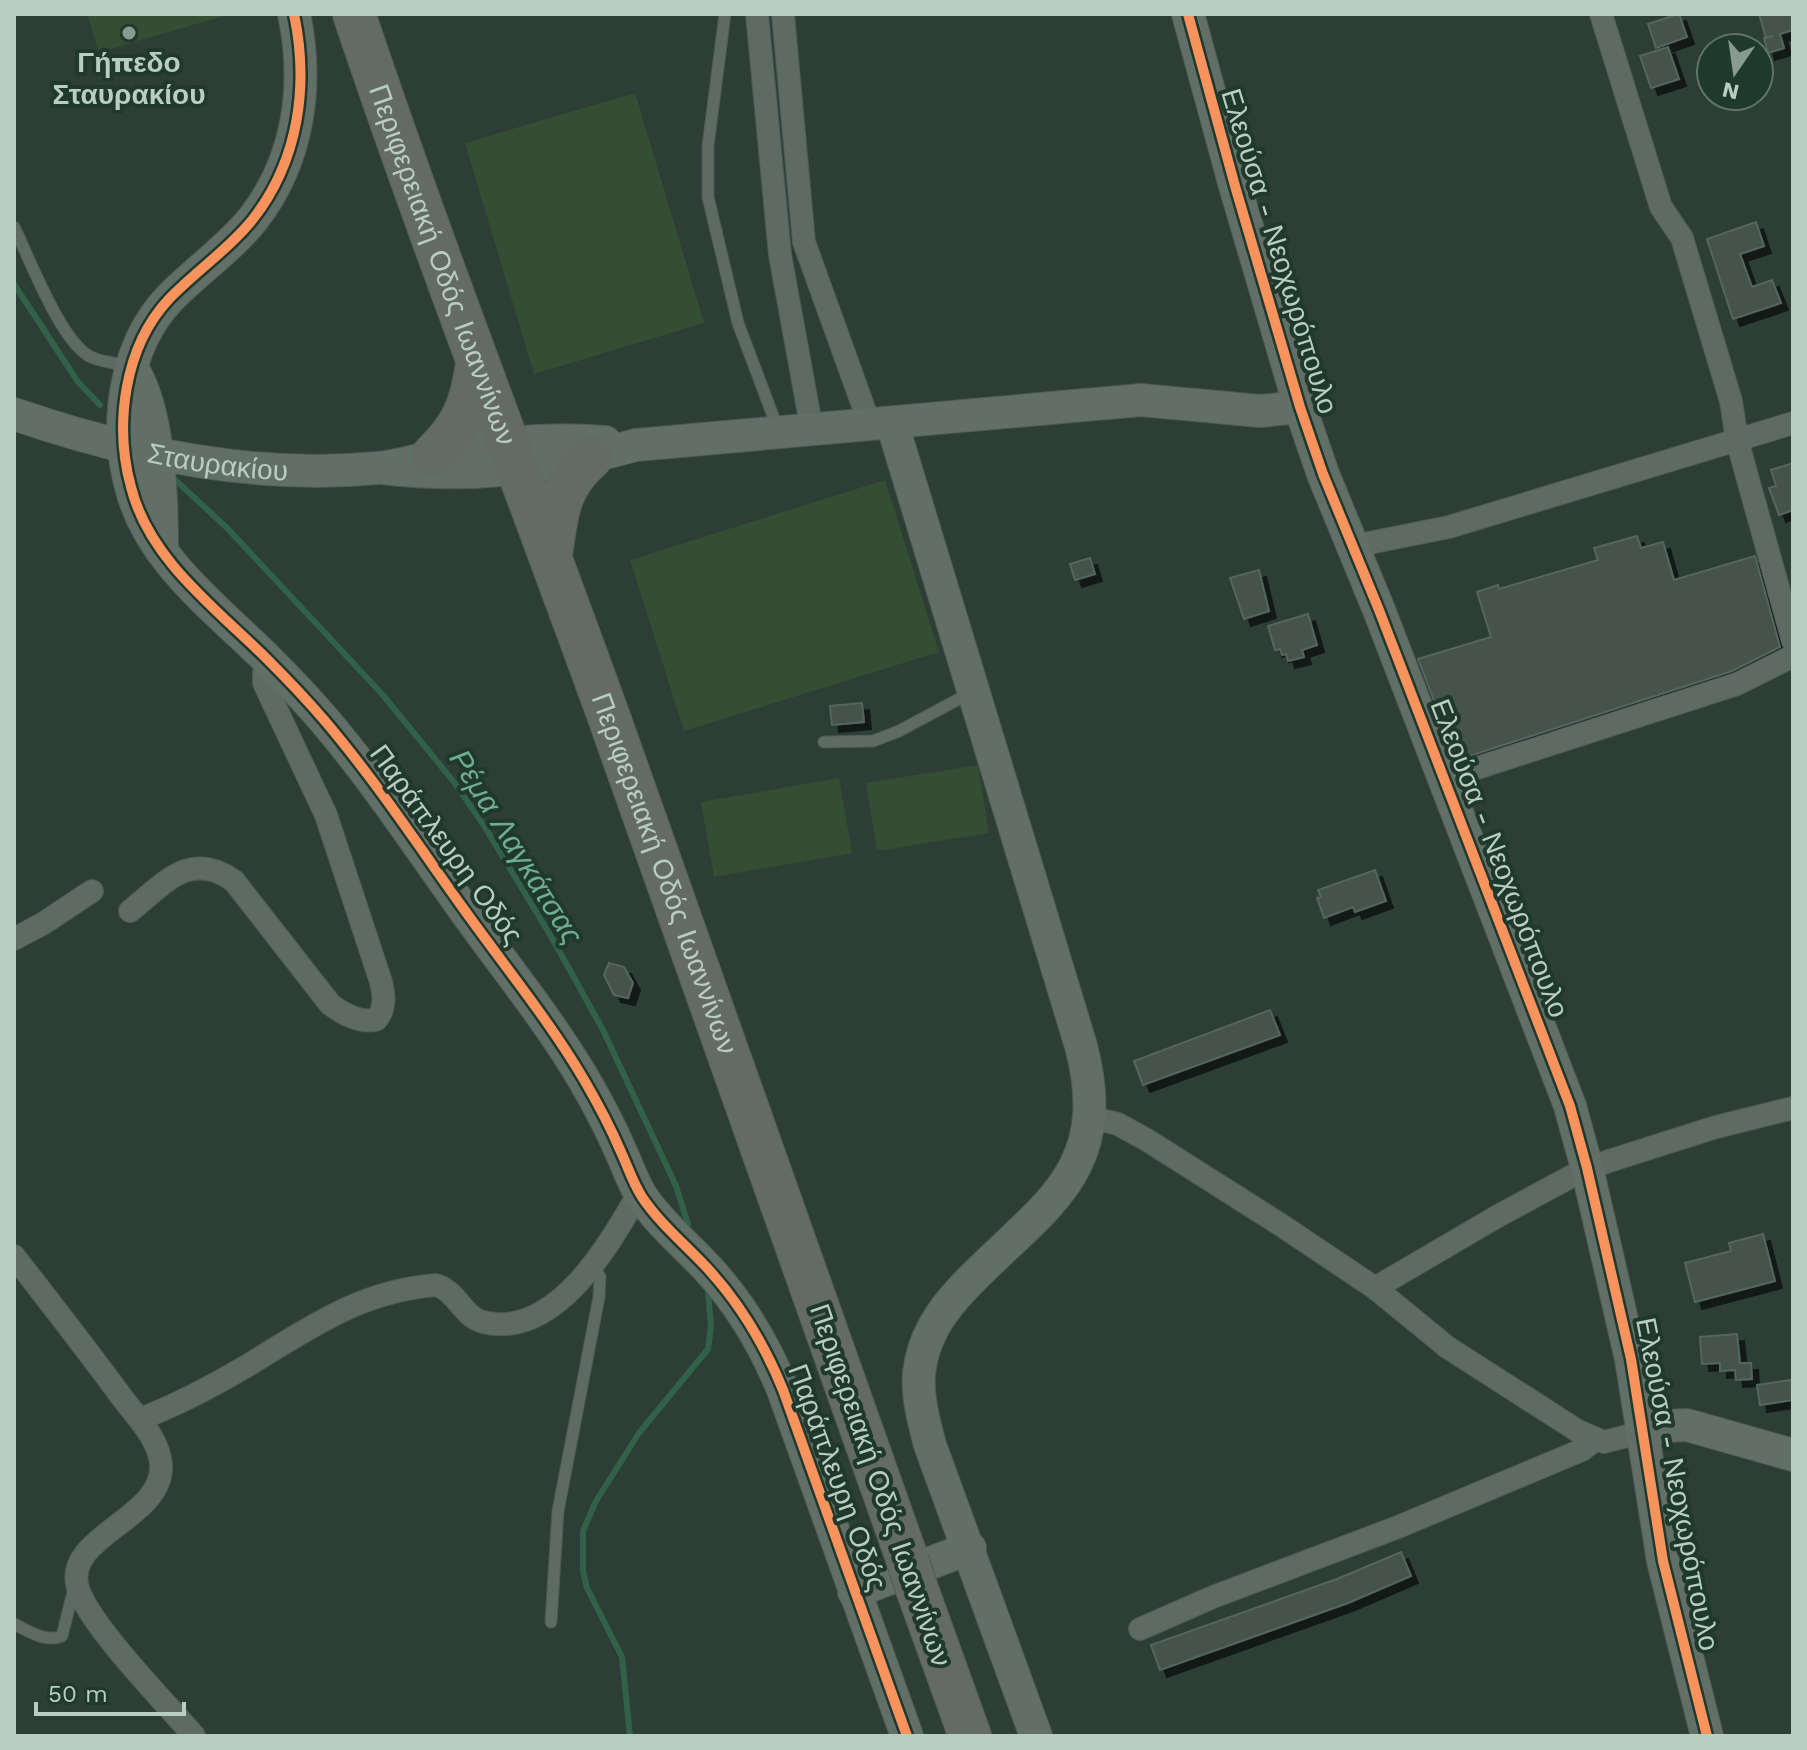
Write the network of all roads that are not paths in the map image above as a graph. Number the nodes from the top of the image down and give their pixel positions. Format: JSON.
{"nodes":[{"id":1,"x":294,"y":14,"type":"edge"},
{"id":2,"x":354,"y":14,"type":"edge"},
{"id":3,"x":725,"y":14,"type":"edge"},
{"id":4,"x":757,"y":14,"type":"edge"},
{"id":5,"x":783,"y":14,"type":"edge"},
{"id":6,"x":1188,"y":14,"type":"edge"},
{"id":7,"x":1601,"y":14,"type":"edge"},
{"id":8,"x":14,"y":227,"type":"edge"},
{"id":9,"x":477,"y":364,"type":"junction"},
{"id":10,"x":132,"y":368,"type":"junction"},
{"id":11,"x":1300,"y":407,"type":"junction"},
{"id":12,"x":14,"y":414,"type":"edge"},
{"id":13,"x":1793,"y":423,"type":"edge"},
{"id":14,"x":881,"y":424,"type":"junction"},
{"id":15,"x":812,"y":430,"type":"junction"},
{"id":16,"x":779,"y":432,"type":"junction"},
{"id":17,"x":1737,"y":440,"type":"junction"},
{"id":18,"x":636,"y":445,"type":"junction"},
{"id":19,"x":123,"y":446,"type":"junction"},
{"id":20,"x":155,"y":454,"type":"junction"},
{"id":21,"x":433,"y":455,"type":"junction"},
{"id":22,"x":512,"y":457,"type":"junction"},
{"id":23,"x":591,"y":458,"type":"junction"},
{"id":24,"x":381,"y":468,"type":"junction"},
{"id":25,"x":1354,"y":546,"type":"junction"},
{"id":26,"x":162,"y":551,"type":"junction"},
{"id":27,"x":551,"y":556,"type":"junction"},
{"id":28,"x":1793,"y":641,"type":"edge"},
{"id":29,"x":1793,"y":656,"type":"edge"},
{"id":30,"x":269,"y":661,"type":"junction"},
{"id":31,"x":973,"y":691,"type":"junction"},
{"id":32,"x":824,"y":742,"type":"dead end"},
{"id":33,"x":1443,"y":779,"type":"junction"},
{"id":34,"x":92,"y":891,"type":"dead end"},
{"id":35,"x":130,"y":911,"type":"dead end"},
{"id":36,"x":14,"y":939,"type":"edge"},
{"id":37,"x":1793,"y":1108,"type":"edge"},
{"id":38,"x":1089,"y":1117,"type":"junction"},
{"id":39,"x":1587,"y":1168,"type":"junction"},
{"id":40,"x":639,"y":1193,"type":"junction"},
{"id":41,"x":14,"y":1256,"type":"edge"},
{"id":42,"x":594,"y":1266,"type":"junction"},
{"id":43,"x":1375,"y":1288,"type":"junction"},
{"id":44,"x":140,"y":1419,"type":"junction"},
{"id":45,"x":1643,"y":1432,"type":"junction"},
{"id":46,"x":1595,"y":1440,"type":"junction"},
{"id":47,"x":1793,"y":1455,"type":"edge"},
{"id":48,"x":970,"y":1548,"type":"junction"},
{"id":49,"x":77,"y":1585,"type":"junction"},
{"id":50,"x":854,"y":1592,"type":"junction"},
{"id":51,"x":551,"y":1622,"type":"dead end"},
{"id":52,"x":14,"y":1624,"type":"edge"},
{"id":53,"x":1140,"y":1629,"type":"dead end"},
{"id":54,"x":194,"y":1736,"type":"edge"},
{"id":55,"x":907,"y":1736,"type":"edge"},
{"id":56,"x":970,"y":1736,"type":"edge"},
{"id":57,"x":1036,"y":1736,"type":"edge"},
{"id":58,"x":1707,"y":1736,"type":"edge"}],
"edges":[{"from":1,"to":10,"type":"street","name":"Παράπλευρη Οδός"},
{"from":2,"to":9,"type":"highway","name":"Περιφερειακή Οδός Ιωαννίνων"},
{"from":3,"to":16,"type":"lane"},
{"from":4,"to":15,"type":"street"},
{"from":5,"to":14,"type":"street"},
{"from":6,"to":11,"type":"street","name":"Ελεούσα - Νεοχωρόπουλο"},
{"from":7,"to":17,"type":"street"},
{"from":8,"to":10,"type":"lane"},
{"from":9,"to":21,"type":"highway"},
{"from":9,"to":22,"type":"highway","name":"Περιφερειακή Οδός Ιωαννίνων"},
{"from":10,"to":19,"type":"street","name":"Παράπλευρη Οδός"},
{"from":10,"to":20,"type":"street"},
{"from":11,"to":14,"type":"street"},
{"from":11,"to":25,"type":"street","name":"Ελεούσα - Νεοχωρόπουλο"},
{"from":12,"to":19,"type":"street","name":"Σταυρακίου"},
{"from":13,"to":17,"type":"street"},
{"from":14,"to":15,"type":"street"},
{"from":14,"to":31,"type":"street"},
{"from":15,"to":16,"type":"street"},
{"from":16,"to":18,"type":"street"},
{"from":17,"to":25,"type":"street"},
{"from":17,"to":28,"type":"street"},
{"from":18,"to":22,"type":"street"},
{"from":18,"to":23,"type":"street"},
{"from":19,"to":20,"type":"street","name":"Σταυρακίου"},
{"from":19,"to":26,"type":"street","name":"Παράπλευρη Οδός"},
{"from":20,"to":24,"type":"street","name":"Σταυρακίου"},
{"from":20,"to":26,"type":"street"},
{"from":21,"to":22,"type":"street"},
{"from":21,"to":24,"type":"street"},
{"from":22,"to":23,"type":"street"},
{"from":22,"to":24,"type":"street"},
{"from":22,"to":27,"type":"highway","name":"Περιφερειακή Οδός Ιωαννίνων"},
{"from":23,"to":27,"type":"highway"},
{"from":25,"to":33,"type":"street","name":"Ελεούσα - Νεοχωρόπουλο"},
{"from":26,"to":30,"type":"street","name":"Παράπλευρη Οδός"},
{"from":27,"to":56,"type":"highway","name":"Περιφερειακή Οδός Ιωαννίνων"},
{"from":29,"to":33,"type":"street"},
{"from":30,"to":35,"type":"street"},
{"from":30,"to":40,"type":"street","name":"Παράπλευρη Οδός"},
{"from":31,"to":32,"type":"lane"},
{"from":31,"to":38,"type":"street"},
{"from":33,"to":39,"type":"street","name":"Ελεούσα - Νεοχωρόπουλο"},
{"from":34,"to":36,"type":"street"},
{"from":37,"to":39,"type":"street"},
{"from":38,"to":43,"type":"street"},
{"from":38,"to":48,"type":"street"},
{"from":39,"to":43,"type":"street"},
{"from":39,"to":45,"type":"street","name":"Ελεούσα - Νεοχωρόπουλο"},
{"from":40,"to":42,"type":"street"},
{"from":40,"to":50,"type":"street","name":"Παράπλευρη Οδός"},
{"from":41,"to":44,"type":"street"},
{"from":42,"to":44,"type":"street"},
{"from":42,"to":51,"type":"lane"},
{"from":43,"to":46,"type":"street"},
{"from":44,"to":49,"type":"street"},
{"from":45,"to":46,"type":"street"},
{"from":45,"to":47,"type":"street"},
{"from":45,"to":58,"type":"street","name":"Ελεούσα - Νεοχωρόπουλο"},
{"from":46,"to":53,"type":"street"},
{"from":48,"to":50,"type":"street"},
{"from":48,"to":57,"type":"street"},
{"from":49,"to":52,"type":"lane"},
{"from":49,"to":54,"type":"street"},
{"from":50,"to":55,"type":"street","name":"Παράπλευρη Οδός"}]}
